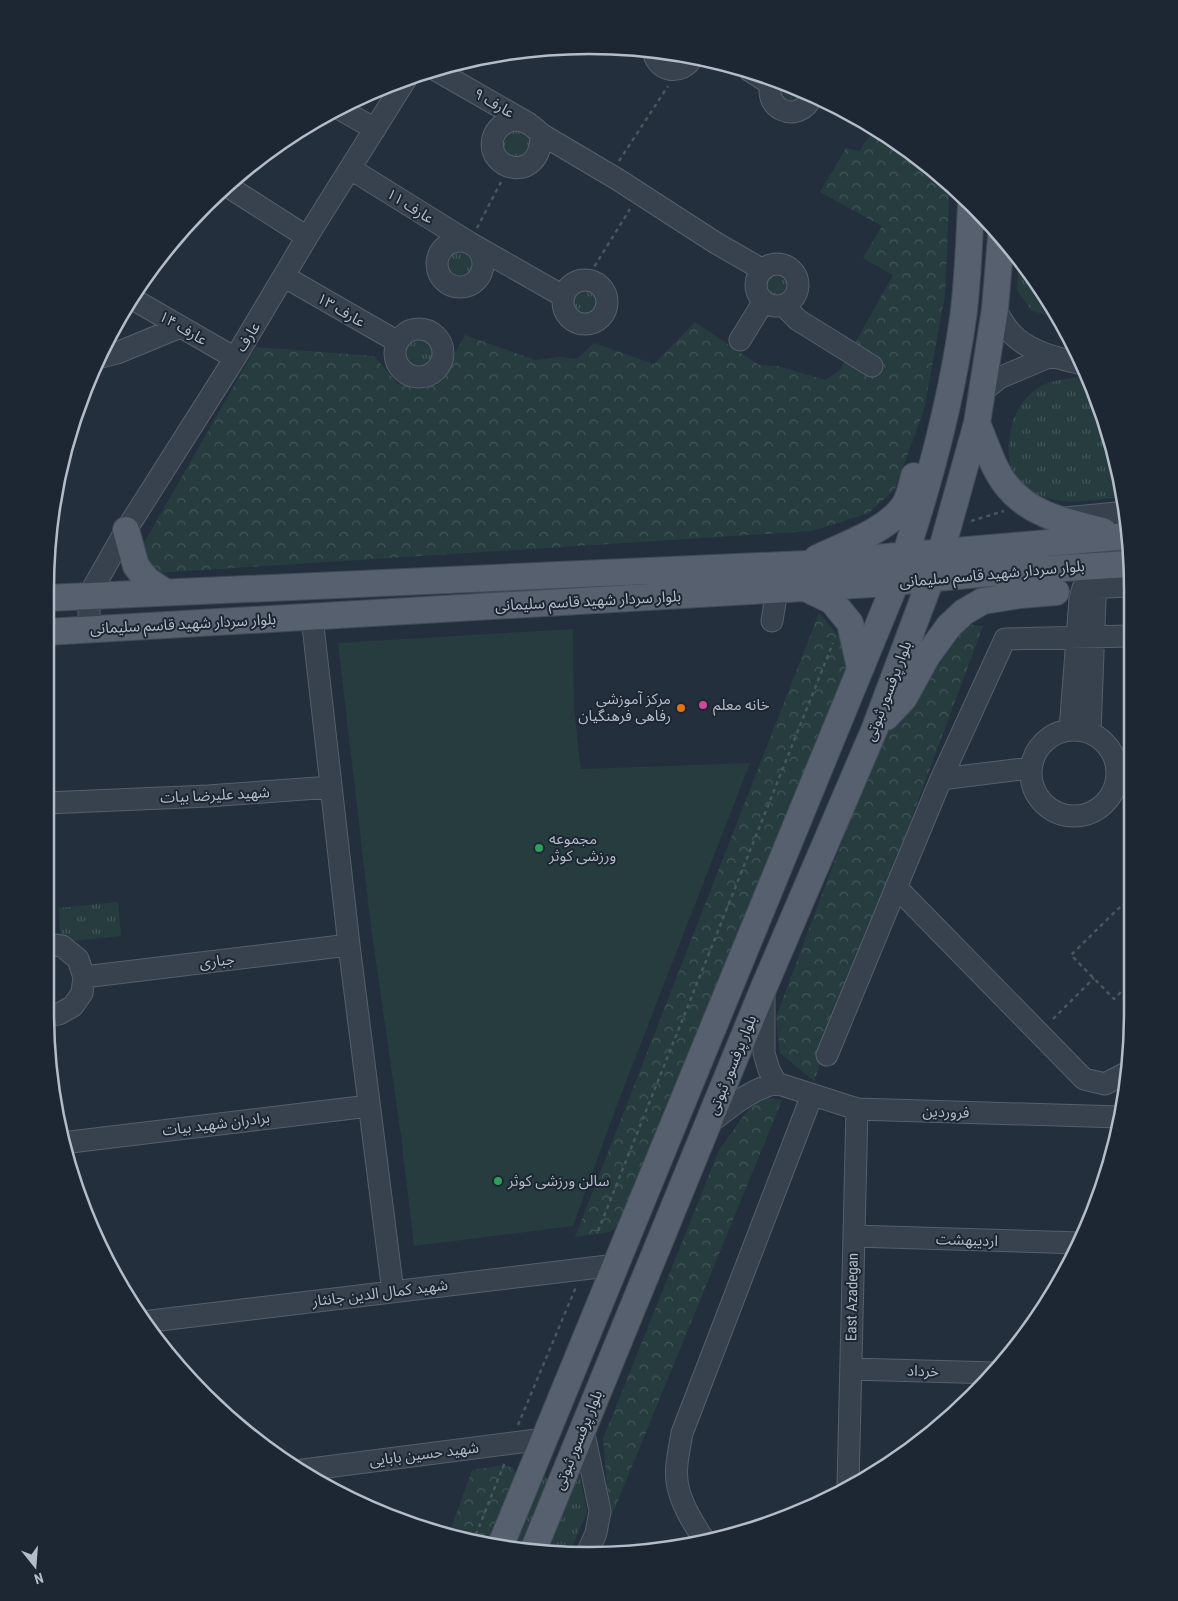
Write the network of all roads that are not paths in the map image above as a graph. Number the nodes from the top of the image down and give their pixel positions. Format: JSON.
{"nodes":[{"id":1,"x":654,"y":58,"type":"edge"},
{"id":2,"x":686,"y":64,"type":"edge"},
{"id":3,"x":443,"y":74,"type":"edge"},
{"id":4,"x":771,"y":85,"type":"edge"},
{"id":5,"x":400,"y":88,"type":"edge"},
{"id":6,"x":809,"y":101,"type":"edge"},
{"id":7,"x":346,"y":112,"type":"edge"},
{"id":8,"x":534,"y":128,"type":"junction"},
{"id":9,"x":375,"y":129,"type":"junction"},
{"id":10,"x":351,"y":169,"type":"junction"},
{"id":11,"x":233,"y":190,"type":"edge"},
{"id":12,"x":970,"y":214,"type":"edge"},
{"id":13,"x":307,"y":237,"type":"junction"},
{"id":14,"x":1000,"y":247,"type":"edge"},
{"id":15,"x":763,"y":270,"type":"junction"},
{"id":16,"x":284,"y":277,"type":"junction"},
{"id":17,"x":563,"y":296,"type":"junction"},
{"id":18,"x":138,"y":302,"type":"edge"},
{"id":19,"x":774,"y":303,"type":"junction"},
{"id":20,"x":995,"y":309,"type":"junction"},
{"id":21,"x":180,"y":327,"type":"junction"},
{"id":22,"x":740,"y":340,"type":"dead end"},
{"id":23,"x":398,"y":342,"type":"dead end"},
{"id":24,"x":107,"y":356,"type":"edge"},
{"id":25,"x":1051,"y":356,"type":"junction"},
{"id":26,"x":235,"y":358,"type":"junction"},
{"id":27,"x":1074,"y":362,"type":"edge"},
{"id":28,"x":872,"y":366,"type":"dead end"},
{"id":29,"x":983,"y":391,"type":"junction"},
{"id":30,"x":945,"y":418,"type":"junction"},
{"id":31,"x":977,"y":423,"type":"junction"},
{"id":32,"x":1121,"y":529,"type":"edge"},
{"id":33,"x":126,"y":530,"type":"junction"},
{"id":34,"x":1121,"y":531,"type":"edge"},
{"id":35,"x":941,"y":552,"type":"junction"},
{"id":36,"x":905,"y":556,"type":"junction"},
{"id":37,"x":1123,"y":564,"type":"edge"},
{"id":38,"x":805,"y":576,"type":"junction"},
{"id":39,"x":931,"y":579,"type":"junction"},
{"id":40,"x":896,"y":582,"type":"junction"},
{"id":41,"x":1124,"y":586,"type":"edge"},
{"id":42,"x":1090,"y":588,"type":"junction"},
{"id":43,"x":777,"y":590,"type":"junction"},
{"id":44,"x":165,"y":592,"type":"junction"},
{"id":45,"x":1056,"y":592,"type":"joint"},
{"id":46,"x":89,"y":595,"type":"junction"},
{"id":47,"x":54,"y":597,"type":"edge"},
{"id":48,"x":312,"y":617,"type":"junction"},
{"id":49,"x":772,"y":621,"type":"dead end"},
{"id":50,"x":89,"y":630,"type":"junction"},
{"id":51,"x":54,"y":632,"type":"edge"},
{"id":52,"x":1124,"y":636,"type":"edge"},
{"id":53,"x":1086,"y":637,"type":"junction"},
{"id":54,"x":860,"y":668,"type":"junction"},
{"id":55,"x":875,"y":728,"type":"junction"},
{"id":56,"x":1080,"y":731,"type":"junction"},
{"id":57,"x":1030,"y":768,"type":"junction"},
{"id":58,"x":941,"y":779,"type":"junction"},
{"id":59,"x":330,"y":787,"type":"junction"},
{"id":60,"x":100,"y":801,"type":"junction"},
{"id":61,"x":54,"y":803,"type":"edge"},
{"id":62,"x":54,"y":808,"type":"edge"},
{"id":63,"x":896,"y":887,"type":"junction"},
{"id":64,"x":54,"y":945,"type":"edge"},
{"id":65,"x":349,"y":945,"type":"junction"},
{"id":66,"x":84,"y":977,"type":"junction"},
{"id":67,"x":764,"y":987,"type":"junction"},
{"id":68,"x":54,"y":1015,"type":"edge"},
{"id":69,"x":827,"y":1054,"type":"dead end"},
{"id":70,"x":1121,"y":1076,"type":"edge"},
{"id":71,"x":776,"y":1083,"type":"junction"},
{"id":72,"x":812,"y":1095,"type":"junction"},
{"id":73,"x":369,"y":1106,"type":"junction"},
{"id":74,"x":857,"y":1109,"type":"junction"},
{"id":75,"x":1114,"y":1117,"type":"edge"},
{"id":76,"x":707,"y":1125,"type":"junction"},
{"id":77,"x":70,"y":1143,"type":"edge"},
{"id":78,"x":854,"y":1236,"type":"junction"},
{"id":79,"x":1072,"y":1243,"type":"edge"},
{"id":80,"x":616,"y":1265,"type":"junction"},
{"id":81,"x":393,"y":1292,"type":"junction"},
{"id":82,"x":152,"y":1321,"type":"edge"},
{"id":83,"x":851,"y":1369,"type":"junction"},
{"id":84,"x":983,"y":1374,"type":"edge"},
{"id":85,"x":583,"y":1429,"type":"junction"},
{"id":86,"x":544,"y":1439,"type":"junction"},
{"id":87,"x":310,"y":1469,"type":"edge"},
{"id":88,"x":848,"y":1481,"type":"edge"},
{"id":89,"x":702,"y":1535,"type":"edge"},
{"id":90,"x":503,"y":1540,"type":"edge"},
{"id":91,"x":535,"y":1544,"type":"edge"},
{"id":92,"x":590,"y":1547,"type":"edge"}],
"edges":[{"from":1,"to":2,"type":"street"},
{"from":3,"to":8,"type":"street","name":"عارف ۹"},
{"from":4,"to":6,"type":"street"},
{"from":5,"to":9,"type":"street","name":"عارف"},
{"from":7,"to":9,"type":"street"},
{"from":8,"to":8,"type":"street"},
{"from":8,"to":15,"type":"street","name":"عارف ۹"},
{"from":9,"to":10,"type":"street","name":"عارف"},
{"from":10,"to":13,"type":"street","name":"عارف"},
{"from":10,"to":17,"type":"street","name":"عارف ۱۱"},
{"from":11,"to":13,"type":"street"},
{"from":12,"to":30,"type":"main road","name":"بلوار پرفسور ثبوتی"},
{"from":13,"to":16,"type":"street","name":"عارف"},
{"from":14,"to":20,"type":"main road","name":"بلوار پرفسور ثبوتی"},
{"from":15,"to":19,"type":"street"},
{"from":15,"to":19,"type":"street"},
{"from":16,"to":23,"type":"street","name":"عارف ۱۳"},
{"from":16,"to":26,"type":"street","name":"عارف"},
{"from":17,"to":17,"type":"street"},
{"from":18,"to":21,"type":"street","name":"عارف ۱۴"},
{"from":19,"to":22,"type":"street"},
{"from":19,"to":28,"type":"street"},
{"from":20,"to":25,"type":"street"},
{"from":20,"to":29,"type":"main road","name":"بلوار پرفسور ثبوتی"},
{"from":21,"to":24,"type":"street"},
{"from":21,"to":26,"type":"street","name":"عارف ۱۴"},
{"from":25,"to":27,"type":"street"},
{"from":25,"to":29,"type":"street"},
{"from":26,"to":33,"type":"street","name":"عارف"},
{"from":29,"to":31,"type":"main road","name":"بلوار پرفسور ثبوتی"},
{"from":30,"to":36,"type":"main road","name":"بلوار پرفسور ثبوتی"},
{"from":30,"to":38,"type":"main road"},
{"from":31,"to":32,"type":"main road"},
{"from":31,"to":35,"type":"main road","name":"بلوار پرفسور ثبوتی"},
{"from":33,"to":44,"type":"main road"},
{"from":33,"to":46,"type":"street","name":"عارف"},
{"from":34,"to":35,"type":"main road","name":"بلوار سردار شهید قاسم سلیمانی"},
{"from":35,"to":36,"type":"main road","name":"بلوار سردار شهید قاسم سلیمانی"},
{"from":35,"to":39,"type":"main road","name":"بلوار پرفسور ثبوتی"},
{"from":36,"to":38,"type":"main road","name":"بلوار سردار شهید قاسم سلیمانی"},
{"from":36,"to":40,"type":"main road","name":"بلوار پرفسور ثبوتی"},
{"from":37,"to":39,"type":"main road","name":"بلوار سردار شهید قاسم سلیمانی"},
{"from":38,"to":40,"type":"main road","name":"بلوار سردار شهید قاسم سلیمانی"},
{"from":38,"to":43,"type":"main road","name":"بلوار سردار شهید قاسم سلیمانی"},
{"from":38,"to":44,"type":"main road","name":"بلوار سردار شهید قاسم سلیمانی"},
{"from":38,"to":54,"type":"main road"},
{"from":39,"to":40,"type":"main road","name":"بلوار سردار شهید قاسم سلیمانی"},
{"from":39,"to":55,"type":"main road","name":"بلوار پرفسور ثبوتی"},
{"from":40,"to":54,"type":"main road","name":"بلوار پرفسور ثبوتی"},
{"from":41,"to":42,"type":"street"},
{"from":42,"to":45,"type":"street"},
{"from":42,"to":53,"type":"street"},
{"from":43,"to":48,"type":"main road","name":"بلوار سردار شهید قاسم سلیمانی"},
{"from":43,"to":49,"type":"street"},
{"from":44,"to":46,"type":"main road","name":"بلوار سردار شهید قاسم سلیمانی"},
{"from":45,"to":55,"type":"main road"},
{"from":46,"to":47,"type":"main road","name":"بلوار سردار شهید قاسم سلیمانی"},
{"from":46,"to":50,"type":"street"},
{"from":48,"to":50,"type":"main road","name":"بلوار سردار شهید قاسم سلیمانی"},
{"from":48,"to":59,"type":"street"},
{"from":50,"to":51,"type":"main road","name":"بلوار سردار شهید قاسم سلیمانی"},
{"from":52,"to":53,"type":"street"},
{"from":53,"to":56,"type":"street"},
{"from":53,"to":58,"type":"street"},
{"from":54,"to":80,"type":"main road","name":"بلوار پرفسور ثبوتی"},
{"from":55,"to":67,"type":"main road","name":"بلوار پرفسور ثبوتی"},
{"from":56,"to":57,"type":"street"},
{"from":56,"to":57,"type":"street"},
{"from":57,"to":58,"type":"street"},
{"from":58,"to":63,"type":"street"},
{"from":59,"to":60,"type":"street","name":"شهید علیرضا بیات"},
{"from":59,"to":65,"type":"street"},
{"from":60,"to":61,"type":"street","name":"شهید علیرضا بیات"},
{"from":60,"to":62,"type":"street","name":"شهید علیرضا بیات"},
{"from":63,"to":69,"type":"street"},
{"from":63,"to":70,"type":"street"},
{"from":64,"to":66,"type":"street"},
{"from":65,"to":66,"type":"street","name":"جباری"},
{"from":65,"to":73,"type":"street"},
{"from":66,"to":68,"type":"street"},
{"from":67,"to":71,"type":"street"},
{"from":67,"to":76,"type":"main road","name":"بلوار پرفسور ثبوتی"},
{"from":71,"to":72,"type":"street","name":"فروردین"},
{"from":71,"to":76,"type":"street"},
{"from":72,"to":74,"type":"street","name":"فروردین"},
{"from":72,"to":89,"type":"street"},
{"from":73,"to":77,"type":"street","name":"برادران شهید بیات"},
{"from":73,"to":81,"type":"street"},
{"from":74,"to":75,"type":"street","name":"فروردین"},
{"from":74,"to":78,"type":"street","name":"East Azadegan"},
{"from":76,"to":85,"type":"main road","name":"بلوار پرفسور ثبوتی"},
{"from":78,"to":79,"type":"street","name":"اردیبهشت"},
{"from":78,"to":83,"type":"street","name":"East Azadegan"},
{"from":80,"to":81,"type":"street","name":"شهید کمال الدین جانثار"},
{"from":80,"to":86,"type":"main road","name":"بلوار پرفسور ثبوتی"},
{"from":81,"to":82,"type":"street","name":"شهید کمال الدین جانثار"},
{"from":83,"to":84,"type":"street","name":"خرداد"},
{"from":83,"to":88,"type":"street","name":"East Azadegan"},
{"from":85,"to":91,"type":"main road","name":"بلوار پرفسور ثبوتی"},
{"from":85,"to":92,"type":"street"},
{"from":86,"to":87,"type":"street","name":"شهید حسین بابایی"},
{"from":86,"to":90,"type":"main road","name":"بلوار پرفسور ثبوتی"}]}
